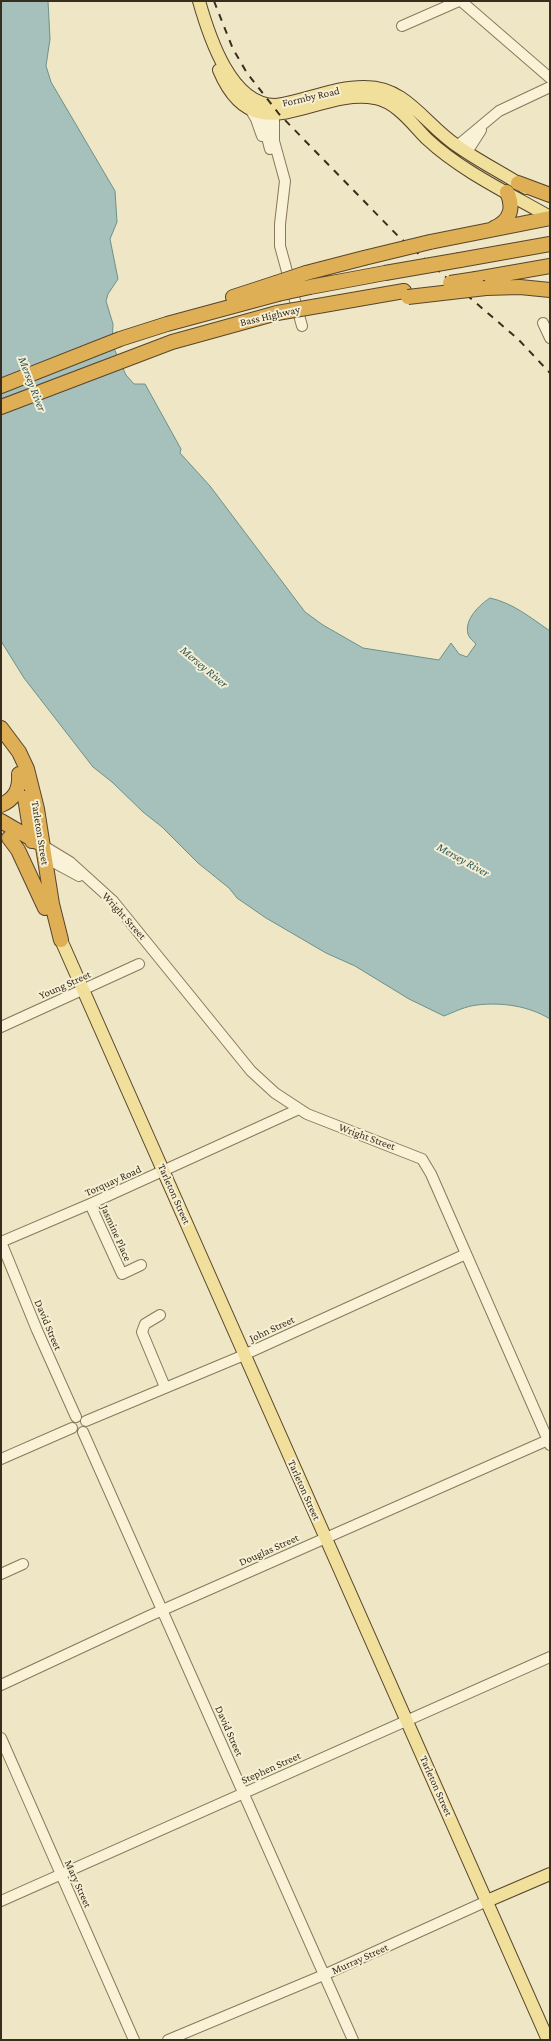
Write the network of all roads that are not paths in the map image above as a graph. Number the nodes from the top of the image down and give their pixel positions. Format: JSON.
{"nodes":[{"id":1,"x":199,"y":1,"type":"edge"},
{"id":2,"x":460,"y":1,"type":"edge"},
{"id":3,"x":402,"y":26,"type":"dead end"},
{"id":4,"x":211,"y":36,"type":"junction"},
{"id":5,"x":550,"y":78,"type":"edge"},
{"id":6,"x":550,"y":87,"type":"edge"},
{"id":7,"x":385,"y":95,"type":"junction"},
{"id":8,"x":250,"y":109,"type":"junction"},
{"id":9,"x":269,"y":109,"type":"junction"},
{"id":10,"x":462,"y":149,"type":"junction"},
{"id":11,"x":272,"y":153,"type":"junction"},
{"id":12,"x":446,"y":155,"type":"junction"},
{"id":13,"x":458,"y":163,"type":"junction"},
{"id":14,"x":283,"y":171,"type":"junction"},
{"id":15,"x":518,"y":183,"type":"junction"},
{"id":16,"x":506,"y":192,"type":"junction"},
{"id":17,"x":550,"y":195,"type":"edge"},
{"id":18,"x":550,"y":201,"type":"edge"},
{"id":19,"x":550,"y":218,"type":"edge"},
{"id":20,"x":490,"y":229,"type":"junction"},
{"id":21,"x":550,"y":244,"type":"edge"},
{"id":22,"x":550,"y":266,"type":"edge"},
{"id":23,"x":481,"y":284,"type":"junction"},
{"id":24,"x":277,"y":289,"type":"junction"},
{"id":25,"x":550,"y":290,"type":"edge"},
{"id":26,"x":543,"y":323,"type":"dead end"},
{"id":27,"x":302,"y":326,"type":"dead end"},
{"id":28,"x":550,"y":338,"type":"edge"},
{"id":29,"x":1,"y":386,"type":"edge"},
{"id":30,"x":1,"y":407,"type":"edge"},
{"id":31,"x":3,"y":730,"type":"edge"},
{"id":32,"x":19,"y":774,"type":"junction"},
{"id":33,"x":1,"y":805,"type":"edge"},
{"id":34,"x":1,"y":821,"type":"edge"},
{"id":35,"x":5,"y":836,"type":"edge"},
{"id":36,"x":38,"y":848,"type":"junction"},
{"id":37,"x":45,"y":908,"type":"junction"},
{"id":38,"x":61,"y":940,"type":"junction"},
{"id":39,"x":138,"y":964,"type":"dead end"},
{"id":40,"x":83,"y":990,"type":"junction"},
{"id":41,"x":1,"y":1027,"type":"edge"},
{"id":42,"x":299,"y":1109,"type":"junction"},
{"id":43,"x":164,"y":1171,"type":"junction"},
{"id":44,"x":90,"y":1204,"type":"junction"},
{"id":45,"x":1,"y":1242,"type":"edge"},
{"id":46,"x":466,"y":1254,"type":"junction"},
{"id":47,"x":141,"y":1265,"type":"dead end"},
{"id":48,"x":160,"y":1315,"type":"dead end"},
{"id":49,"x":245,"y":1355,"type":"junction"},
{"id":50,"x":165,"y":1387,"type":"junction"},
{"id":51,"x":76,"y":1417,"type":"junction"},
{"id":52,"x":86,"y":1421,"type":"junction"},
{"id":53,"x":72,"y":1428,"type":"junction"},
{"id":54,"x":83,"y":1432,"type":"junction"},
{"id":55,"x":549,"y":1443,"type":"edge"},
{"id":56,"x":1,"y":1459,"type":"edge"},
{"id":57,"x":325,"y":1538,"type":"junction"},
{"id":58,"x":23,"y":1564,"type":"dead end"},
{"id":59,"x":1,"y":1574,"type":"edge"},
{"id":60,"x":162,"y":1610,"type":"junction"},
{"id":61,"x":550,"y":1657,"type":"edge"},
{"id":62,"x":1,"y":1685,"type":"edge"},
{"id":63,"x":407,"y":1720,"type":"junction"},
{"id":64,"x":1,"y":1738,"type":"edge"},
{"id":65,"x":243,"y":1793,"type":"junction"},
{"id":66,"x":61,"y":1874,"type":"junction"},
{"id":67,"x":550,"y":1874,"type":"edge"},
{"id":68,"x":1,"y":1901,"type":"edge"},
{"id":69,"x":487,"y":1901,"type":"junction"},
{"id":70,"x":326,"y":1974,"type":"junction"},
{"id":71,"x":134,"y":2040,"type":"edge"},
{"id":72,"x":168,"y":2040,"type":"edge"},
{"id":73,"x":353,"y":2040,"type":"edge"},
{"id":74,"x":548,"y":2040,"type":"edge"}],
"edges":[{"from":1,"to":4,"type":"main road"},
{"from":2,"to":3,"type":"street"},
{"from":2,"to":5,"type":"street"},
{"from":4,"to":8,"type":"main road","name":"Formby Road"},
{"from":4,"to":9,"type":"main road","name":"Formby Road"},
{"from":6,"to":10,"type":"street"},
{"from":7,"to":9,"type":"main road","name":"Formby Road"},
{"from":7,"to":10,"type":"main road","name":"Formby Road"},
{"from":7,"to":12,"type":"main road","name":"Formby Road"},
{"from":8,"to":9,"type":"main road","name":"Formby Road"},
{"from":8,"to":11,"type":"street"},
{"from":9,"to":11,"type":"street"},
{"from":9,"to":14,"type":"street"},
{"from":10,"to":12,"type":"main road"},
{"from":10,"to":13,"type":"main road"},
{"from":10,"to":15,"type":"main road","name":"Formby Road"},
{"from":11,"to":14,"type":"street"},
{"from":12,"to":13,"type":"main road","name":"Formby Road"},
{"from":13,"to":16,"type":"main road","name":"Formby Road"},
{"from":14,"to":27,"type":"street"},
{"from":15,"to":17,"type":"highway"},
{"from":15,"to":18,"type":"main road","name":"Formby Road"},
{"from":16,"to":19,"type":"main road","name":"Formby Road"},
{"from":16,"to":20,"type":"highway"},
{"from":19,"to":20,"type":"highway"},
{"from":20,"to":24,"type":"highway","bridge":true},
{"from":21,"to":24,"type":"highway","name":"Bass Highway","bridge":true},
{"from":22,"to":23,"type":"highway","name":"Bass Highway"},
{"from":23,"to":25,"type":"highway"},
{"from":23,"to":30,"type":"highway","name":"Bass Highway","bridge":true},
{"from":24,"to":29,"type":"highway"},
{"from":26,"to":28,"type":"street"},
{"from":31,"to":32,"type":"highway","name":"Tarleton Street"},
{"from":31,"to":36,"type":"highway","name":"Tarleton Street"},
{"from":32,"to":33,"type":"highway"},
{"from":32,"to":36,"type":"highway","name":"Tarleton Street"},
{"from":34,"to":36,"type":"highway"},
{"from":35,"to":36,"type":"highway"},
{"from":35,"to":37,"type":"highway"},
{"from":36,"to":37,"type":"highway","name":"Tarleton Street"},
{"from":36,"to":38,"type":"highway","name":"Tarleton Street"},
{"from":36,"to":42,"type":"street","name":"Wright Street"},
{"from":37,"to":38,"type":"highway","name":"Tarleton Street"},
{"from":38,"to":40,"type":"main road","name":"Tarleton Street"},
{"from":39,"to":40,"type":"street","name":"Young Street"},
{"from":40,"to":41,"type":"street","name":"Young Street"},
{"from":40,"to":43,"type":"main road","name":"Tarleton Street"},
{"from":42,"to":43,"type":"street","name":"Torquay Road"},
{"from":42,"to":46,"type":"street","name":"Wright Street"},
{"from":43,"to":44,"type":"street","name":"Torquay Road"},
{"from":43,"to":49,"type":"main road","name":"Tarleton Street"},
{"from":44,"to":45,"type":"street","name":"Torquay Road"},
{"from":44,"to":47,"type":"street","name":"Jasmine Place"},
{"from":45,"to":51,"type":"street","name":"David Street"},
{"from":46,"to":49,"type":"street","name":"John Street"},
{"from":46,"to":55,"type":"street","name":"Wright Street"},
{"from":48,"to":50,"type":"street"},
{"from":49,"to":50,"type":"street","name":"John Street"},
{"from":49,"to":57,"type":"main road","name":"Tarleton Street"},
{"from":50,"to":52,"type":"street","name":"John Street"},
{"from":51,"to":52,"type":"street"},
{"from":51,"to":53,"type":"street"},
{"from":52,"to":54,"type":"street"},
{"from":53,"to":54,"type":"street"},
{"from":53,"to":56,"type":"street"},
{"from":54,"to":60,"type":"street","name":"David Street"},
{"from":55,"to":57,"type":"street","name":"Douglas Street"},
{"from":57,"to":60,"type":"street","name":"Douglas Street"},
{"from":57,"to":63,"type":"main road","name":"Tarleton Street"},
{"from":58,"to":59,"type":"street"},
{"from":60,"to":62,"type":"street","name":"Douglas Street"},
{"from":60,"to":65,"type":"street","name":"David Street"},
{"from":61,"to":63,"type":"street","name":"Stephen Street"},
{"from":63,"to":65,"type":"street","name":"Stephen Street"},
{"from":63,"to":69,"type":"main road","name":"Tarleton Street"},
{"from":64,"to":66,"type":"street","name":"Mary Street"},
{"from":65,"to":66,"type":"street","name":"Stephen Street"},
{"from":65,"to":70,"type":"street","name":"David Street"},
{"from":66,"to":68,"type":"street","name":"Stephen Street"},
{"from":66,"to":71,"type":"street","name":"Mary Street"},
{"from":67,"to":69,"type":"main road","name":"Murray Street"},
{"from":69,"to":70,"type":"street","name":"Murray Street"},
{"from":69,"to":74,"type":"main road","name":"Tarleton Street"},
{"from":70,"to":72,"type":"street","name":"Murray Street"},
{"from":70,"to":73,"type":"street","name":"David Street"}]}
